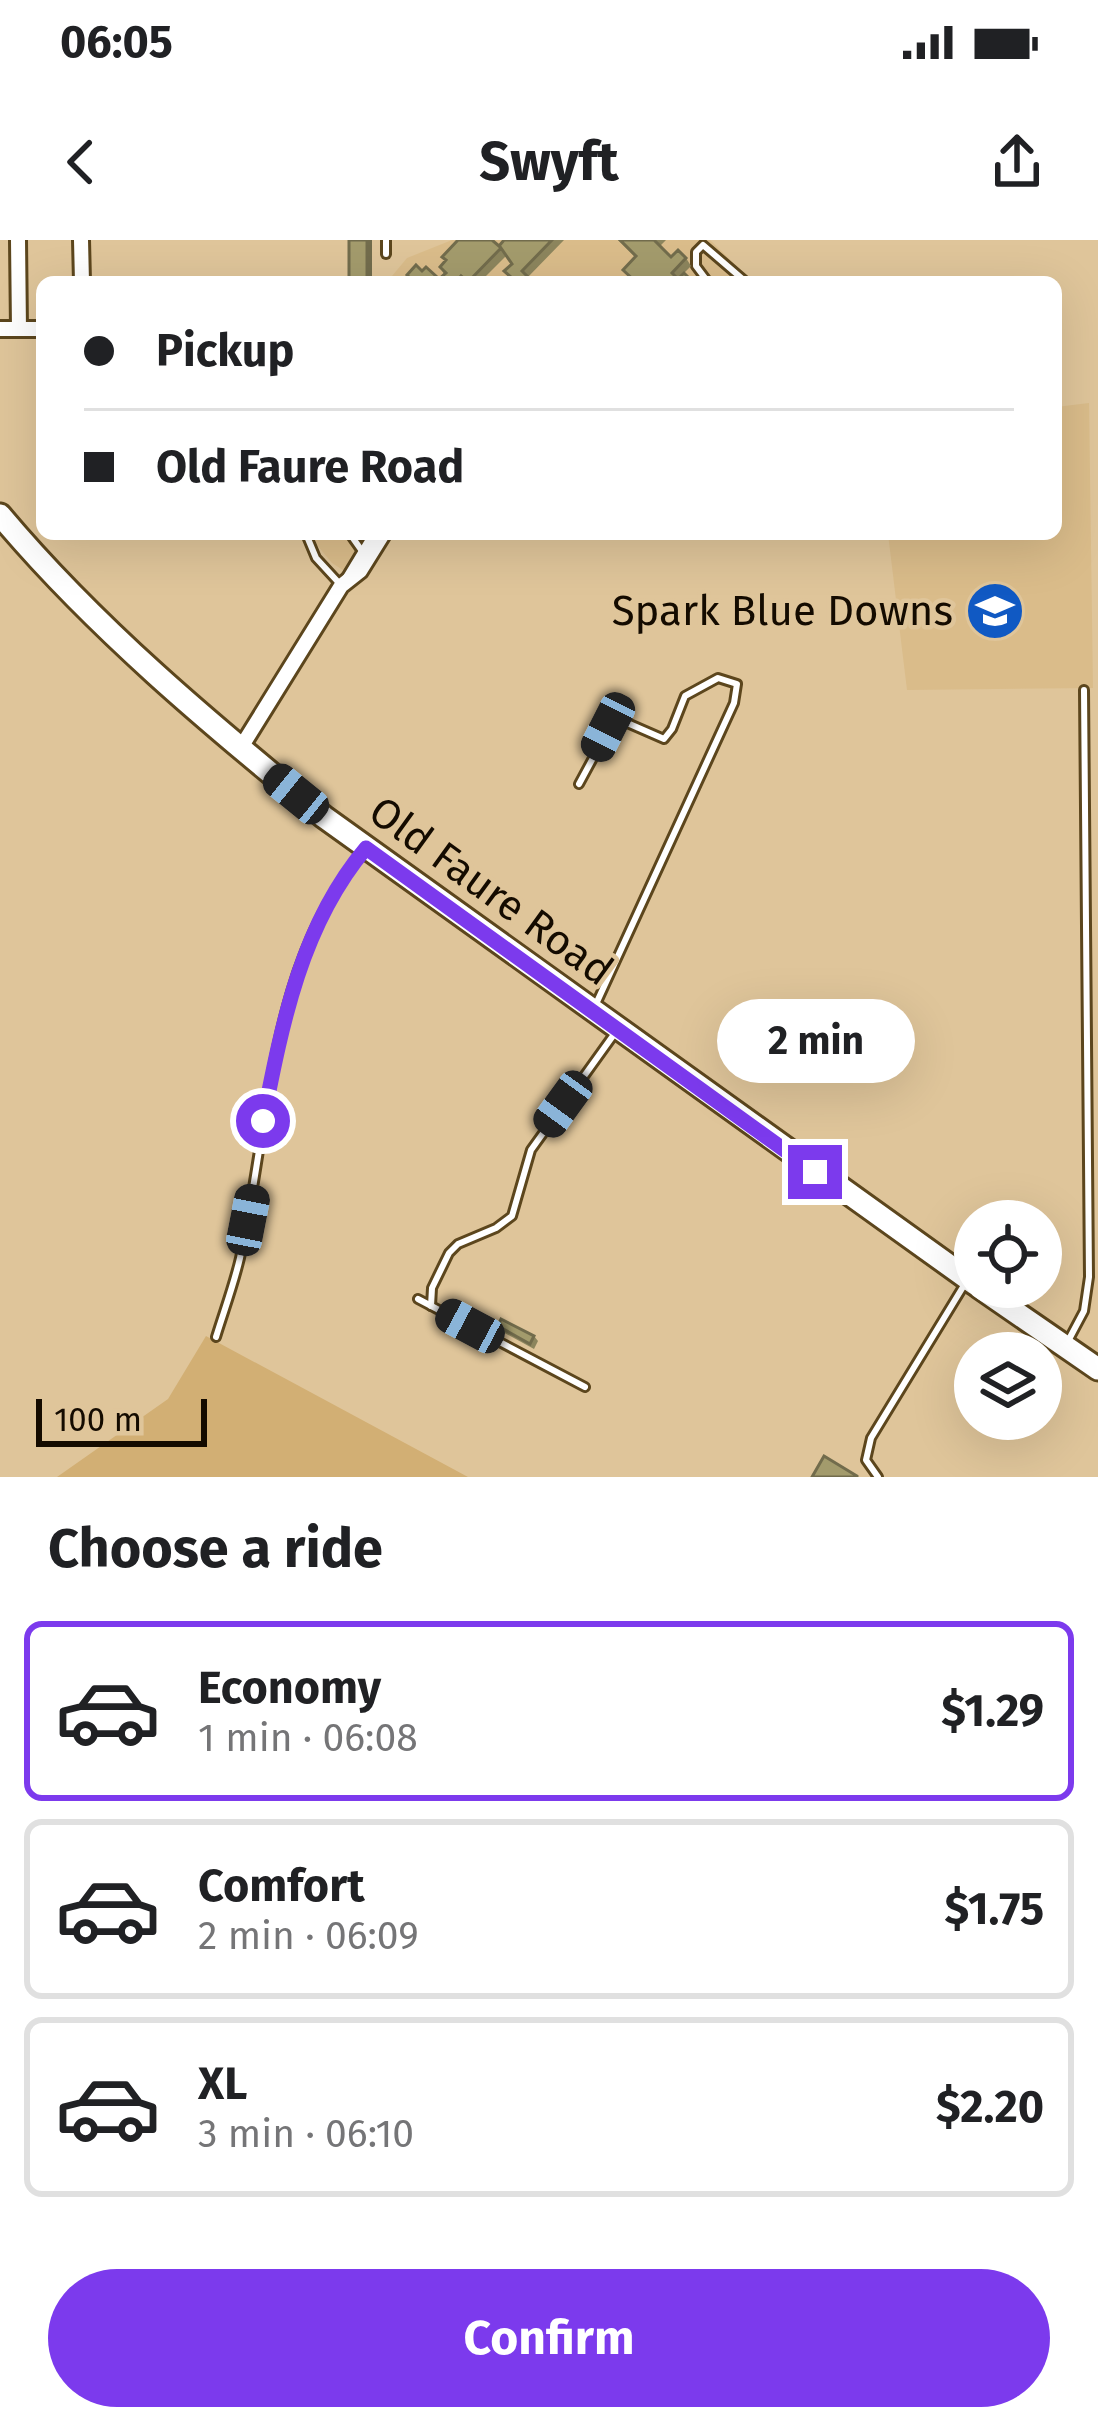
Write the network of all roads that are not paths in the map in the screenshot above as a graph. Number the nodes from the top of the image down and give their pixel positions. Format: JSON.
{"nodes":[{"id":1,"x":18,"y":240,"type":"edge"},
{"id":2,"x":81,"y":240,"type":"edge"},
{"id":3,"x":386,"y":240,"type":"edge"},
{"id":4,"x":386,"y":254,"type":"dead end"},
{"id":5,"x":82,"y":276,"type":"edge"},
{"id":6,"x":704,"y":276,"type":"edge"},
{"id":7,"x":735,"y":276,"type":"edge"},
{"id":8,"x":0,"y":328,"type":"edge"},
{"id":9,"x":36,"y":328,"type":"edge"},
{"id":10,"x":19,"y":329,"type":"junction"},
{"id":11,"x":0,"y":514,"type":"edge"},
{"id":12,"x":308,"y":540,"type":"edge"},
{"id":13,"x":354,"y":540,"type":"edge"},
{"id":14,"x":368,"y":540,"type":"edge"},
{"id":15,"x":379,"y":540,"type":"edge"},
{"id":16,"x":362,"y":550,"type":"junction"},
{"id":17,"x":341,"y":586,"type":"junction"},
{"id":18,"x":1084,"y":690,"type":"dead end"},
{"id":19,"x":241,"y":749,"type":"junction"},
{"id":20,"x":579,"y":784,"type":"dead end"},
{"id":21,"x":366,"y":848,"type":"junction"},
{"id":22,"x":590,"y":1012,"type":"junction"},
{"id":23,"x":617,"y":1030,"type":"junction"},
{"id":24,"x":954,"y":1270,"type":"edge"},
{"id":25,"x":418,"y":1299,"type":"dead end"},
{"id":26,"x":431,"y":1306,"type":"junction"},
{"id":27,"x":958,"y":1308,"type":"edge"},
{"id":28,"x":1009,"y":1308,"type":"edge"},
{"id":29,"x":216,"y":1336,"type":"dead end"},
{"id":30,"x":1065,"y":1346,"type":"junction"},
{"id":31,"x":1093,"y":1365,"type":"edge"},
{"id":32,"x":585,"y":1387,"type":"dead end"},
{"id":33,"x":878,"y":1477,"type":"edge"}],
"edges":[{"from":1,"to":10,"type":"street"},
{"from":2,"to":5,"type":"street"},
{"from":3,"to":4,"type":"lane"},
{"from":6,"to":7,"type":"lane"},
{"from":8,"to":10,"type":"street"},
{"from":9,"to":10,"type":"street"},
{"from":11,"to":19,"type":"main road","name":"Old Faure Road"},
{"from":12,"to":17,"type":"lane"},
{"from":13,"to":16,"type":"lane"},
{"from":14,"to":16,"type":"lane"},
{"from":15,"to":17,"type":"street"},
{"from":16,"to":17,"type":"lane"},
{"from":17,"to":19,"type":"street"},
{"from":18,"to":30,"type":"lane"},
{"from":19,"to":21,"type":"main road","name":"Old Faure Road"},
{"from":20,"to":22,"type":"lane"},
{"from":21,"to":22,"type":"main road","name":"Old Faure Road"},
{"from":21,"to":29,"type":"lane"},
{"from":22,"to":23,"type":"main road","name":"Old Faure Road"},
{"from":23,"to":24,"type":"main road","name":"Old Faure Road"},
{"from":23,"to":26,"type":"lane"},
{"from":25,"to":26,"type":"lane"},
{"from":26,"to":32,"type":"lane"},
{"from":27,"to":33,"type":"lane"},
{"from":28,"to":30,"type":"main road","name":"Old Faure Road"},
{"from":30,"to":31,"type":"main road","name":"Old Faure Road"}]}
